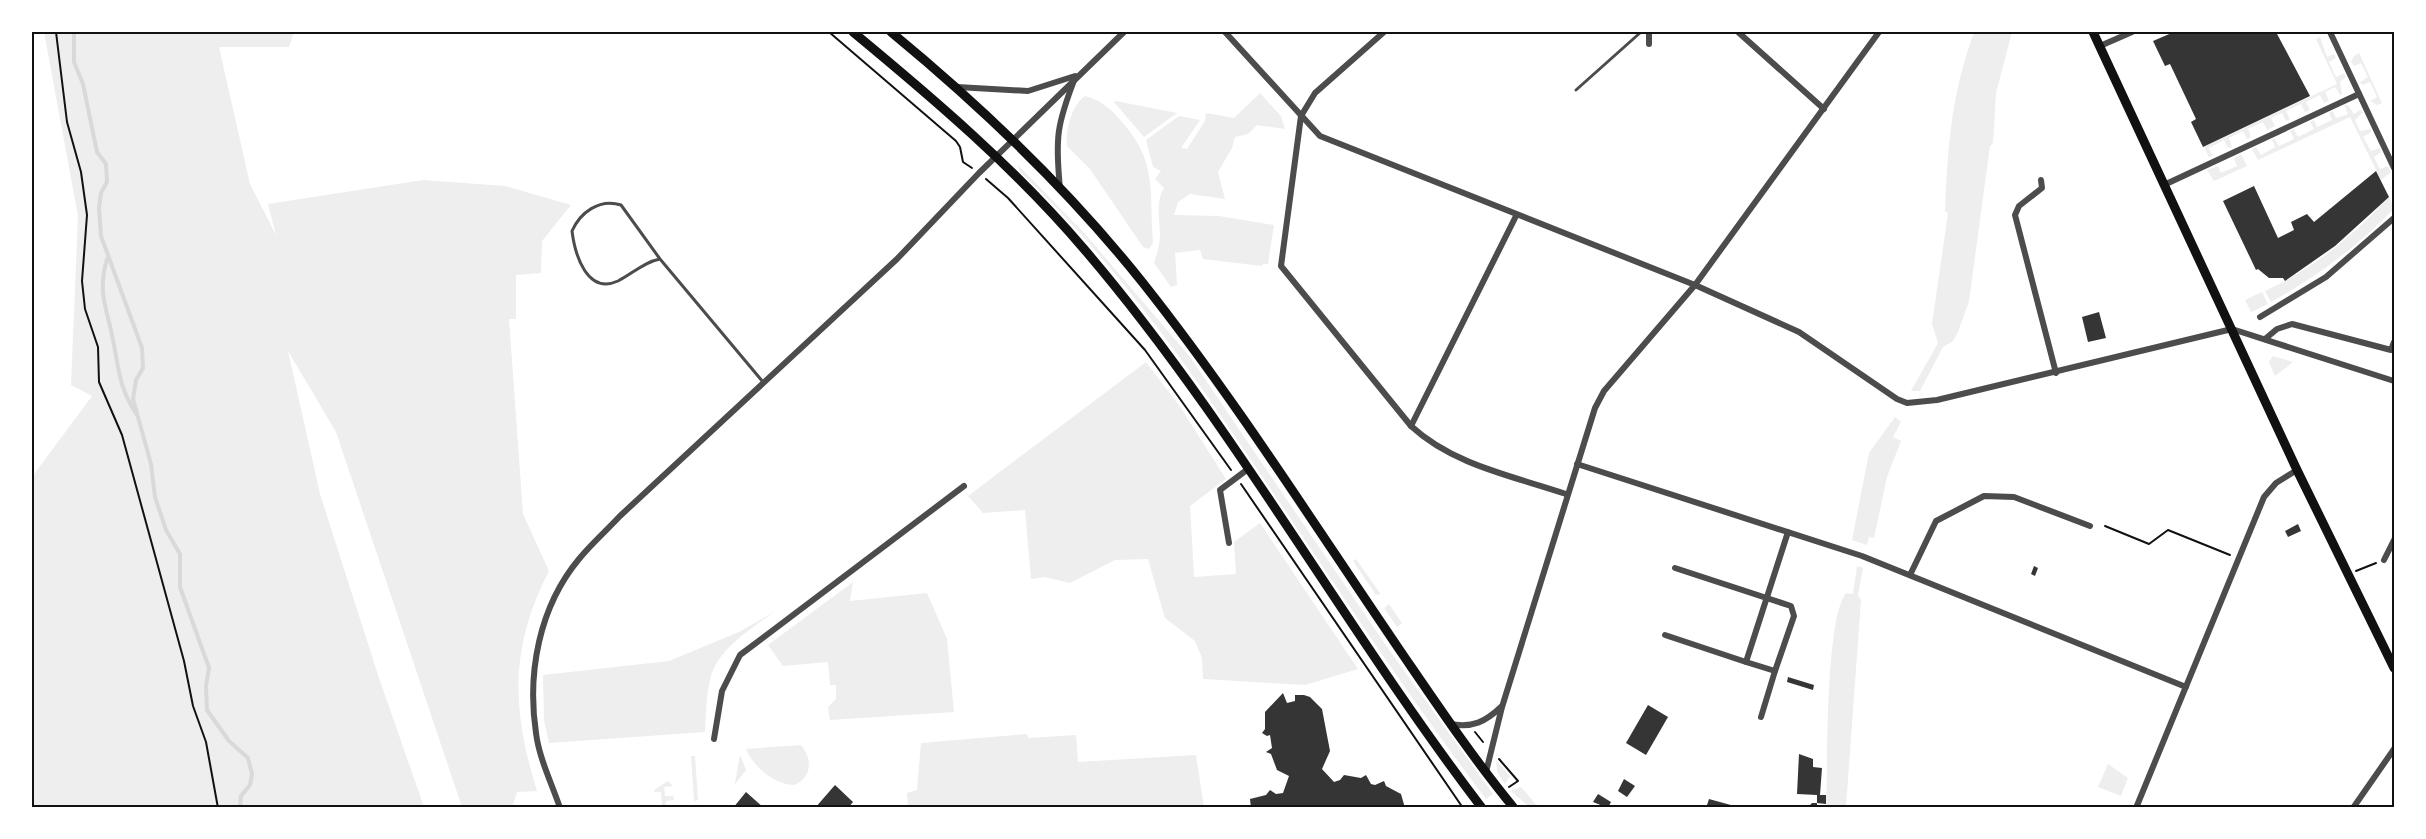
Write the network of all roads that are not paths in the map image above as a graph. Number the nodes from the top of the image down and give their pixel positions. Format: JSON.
{"nodes":[{"id":1,"x":853,"y":32,"type":"edge"},
{"id":2,"x":891,"y":32,"type":"edge"},
{"id":3,"x":1124,"y":32,"type":"edge"},
{"id":4,"x":1225,"y":32,"type":"edge"},
{"id":5,"x":1384,"y":32,"type":"edge"},
{"id":6,"x":1641,"y":32,"type":"edge"},
{"id":7,"x":1649,"y":32,"type":"edge"},
{"id":8,"x":1738,"y":32,"type":"edge"},
{"id":9,"x":1879,"y":32,"type":"edge"},
{"id":10,"x":2093,"y":32,"type":"edge"},
{"id":11,"x":2132,"y":32,"type":"edge"},
{"id":12,"x":2330,"y":32,"type":"edge"},
{"id":13,"x":1648,"y":44,"type":"dead end"},
{"id":14,"x":2100,"y":46,"type":"junction"},
{"id":15,"x":1076,"y":76,"type":"junction"},
{"id":16,"x":957,"y":87,"type":"junction"},
{"id":17,"x":1576,"y":90,"type":"dead end"},
{"id":18,"x":2359,"y":93,"type":"junction"},
{"id":19,"x":1824,"y":109,"type":"junction"},
{"id":20,"x":1301,"y":116,"type":"junction"},
{"id":21,"x":1013,"y":141,"type":"junction"},
{"id":22,"x":996,"y":156,"type":"junction"},
{"id":23,"x":2394,"y":168,"type":"edge"},
{"id":24,"x":2041,"y":180,"type":"dead end"},
{"id":25,"x":2166,"y":184,"type":"junction"},
{"id":26,"x":1060,"y":188,"type":"junction"},
{"id":27,"x":1516,"y":216,"type":"junction"},
{"id":28,"x":2394,"y":218,"type":"edge"},
{"id":29,"x":660,"y":259,"type":"junction"},
{"id":30,"x":1695,"y":285,"type":"junction"},
{"id":31,"x":2260,"y":317,"type":"dead end"},
{"id":32,"x":2232,"y":329,"type":"junction"},
{"id":33,"x":2265,"y":339,"type":"junction"},
{"id":34,"x":2394,"y":342,"type":"edge"},
{"id":35,"x":2056,"y":373,"type":"junction"},
{"id":36,"x":2394,"y":381,"type":"edge"},
{"id":37,"x":764,"y":384,"type":"junction"},
{"id":38,"x":1411,"y":426,"type":"junction"},
{"id":39,"x":1577,"y":464,"type":"junction"},
{"id":40,"x":1248,"y":469,"type":"junction"},
{"id":41,"x":2297,"y":470,"type":"junction"},
{"id":42,"x":964,"y":486,"type":"dead end"},
{"id":43,"x":1566,"y":494,"type":"junction"},
{"id":44,"x":2090,"y":526,"type":"dead end"},
{"id":45,"x":1788,"y":532,"type":"junction"},
{"id":46,"x":2394,"y":540,"type":"edge"},
{"id":47,"x":1229,"y":543,"type":"dead end"},
{"id":48,"x":2384,"y":560,"type":"road end"},
{"id":49,"x":1675,"y":568,"type":"dead end"},
{"id":50,"x":1910,"y":575,"type":"junction"},
{"id":51,"x":1767,"y":596,"type":"junction"},
{"id":52,"x":1665,"y":635,"type":"dead end"},
{"id":53,"x":1746,"y":662,"type":"junction"},
{"id":54,"x":2394,"y":668,"type":"edge"},
{"id":55,"x":1775,"y":671,"type":"junction"},
{"id":56,"x":2186,"y":687,"type":"junction"},
{"id":57,"x":1502,"y":707,"type":"junction"},
{"id":58,"x":1761,"y":717,"type":"dead end"},
{"id":59,"x":1450,"y":724,"type":"junction"},
{"id":60,"x":714,"y":738,"type":"dead end"},
{"id":61,"x":2394,"y":749,"type":"edge"},
{"id":62,"x":1485,"y":773,"type":"junction"},
{"id":63,"x":560,"y":807,"type":"edge"},
{"id":64,"x":1482,"y":807,"type":"edge"},
{"id":65,"x":1514,"y":807,"type":"edge"},
{"id":66,"x":2137,"y":807,"type":"edge"},
{"id":67,"x":2353,"y":807,"type":"edge"}],
"edges":[{"from":1,"to":22,"type":"main road"},
{"from":2,"to":16,"type":"main road"},
{"from":3,"to":15,"type":"street"},
{"from":4,"to":20,"type":"street"},
{"from":5,"to":20,"type":"street"},
{"from":6,"to":17,"type":"lane"},
{"from":7,"to":13,"type":"street"},
{"from":8,"to":19,"type":"street"},
{"from":9,"to":19,"type":"street"},
{"from":10,"to":14,"type":"main road"},
{"from":11,"to":14,"type":"street"},
{"from":12,"to":18,"type":"street"},
{"from":14,"to":25,"type":"main road"},
{"from":15,"to":16,"type":"street"},
{"from":15,"to":21,"type":"street"},
{"from":15,"to":26,"type":"street"},
{"from":16,"to":21,"type":"main road"},
{"from":18,"to":23,"type":"street"},
{"from":18,"to":25,"type":"street"},
{"from":19,"to":30,"type":"street"},
{"from":20,"to":27,"type":"street"},
{"from":20,"to":38,"type":"street"},
{"from":21,"to":22,"type":"street"},
{"from":21,"to":26,"type":"main road"},
{"from":22,"to":37,"type":"street"},
{"from":22,"to":40,"type":"main road"},
{"from":24,"to":35,"type":"street"},
{"from":25,"to":32,"type":"main road"},
{"from":26,"to":59,"type":"main road"},
{"from":27,"to":30,"type":"street"},
{"from":27,"to":38,"type":"street"},
{"from":28,"to":31,"type":"street"},
{"from":29,"to":29,"type":"lane"},
{"from":29,"to":37,"type":"lane"},
{"from":30,"to":35,"type":"street"},
{"from":30,"to":39,"type":"street"},
{"from":32,"to":33,"type":"street"},
{"from":32,"to":35,"type":"street"},
{"from":32,"to":41,"type":"main road"},
{"from":33,"to":34,"type":"street"},
{"from":33,"to":36,"type":"street"},
{"from":37,"to":63,"type":"street"},
{"from":38,"to":43,"type":"street"},
{"from":39,"to":43,"type":"street"},
{"from":39,"to":45,"type":"street"},
{"from":40,"to":47,"type":"street"},
{"from":40,"to":64,"type":"main road"},
{"from":41,"to":54,"type":"main road"},
{"from":41,"to":56,"type":"street"},
{"from":42,"to":60,"type":"street"},
{"from":43,"to":57,"type":"street"},
{"from":44,"to":50,"type":"street"},
{"from":45,"to":50,"type":"street"},
{"from":45,"to":51,"type":"street"},
{"from":46,"to":48,"type":"street"},
{"from":49,"to":51,"type":"street"},
{"from":50,"to":56,"type":"street"},
{"from":51,"to":53,"type":"street"},
{"from":51,"to":55,"type":"street"},
{"from":52,"to":53,"type":"street"},
{"from":53,"to":55,"type":"street"},
{"from":55,"to":58,"type":"street"},
{"from":56,"to":66,"type":"street"},
{"from":57,"to":59,"type":"street"},
{"from":57,"to":62,"type":"street"},
{"from":59,"to":62,"type":"main road"},
{"from":61,"to":67,"type":"street"},
{"from":62,"to":65,"type":"main road"}]}
